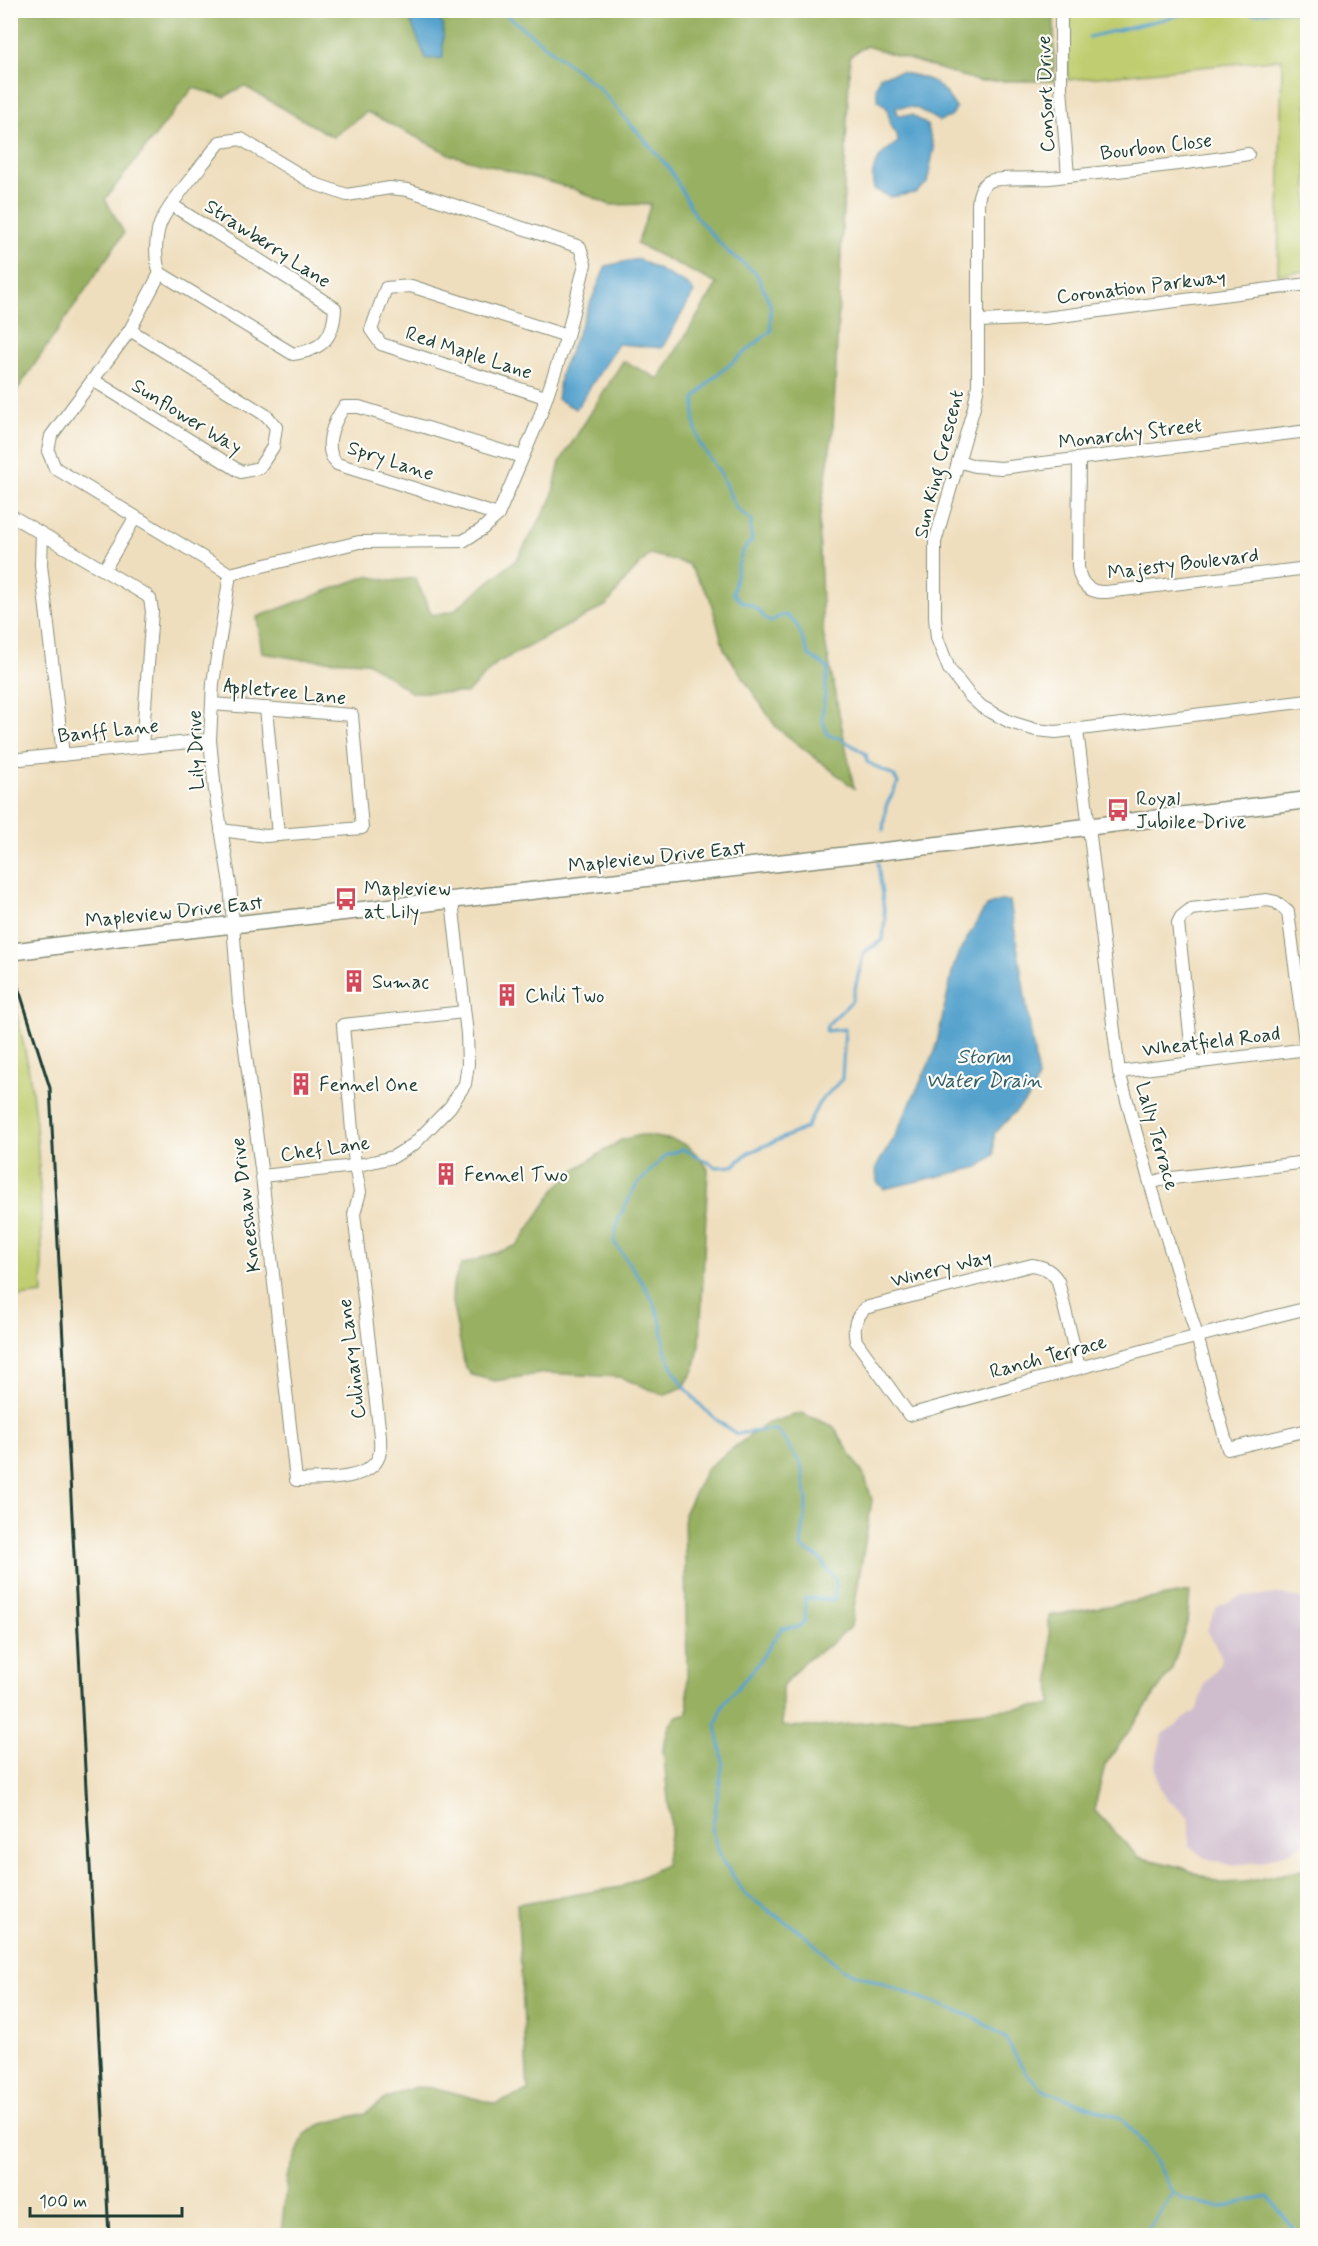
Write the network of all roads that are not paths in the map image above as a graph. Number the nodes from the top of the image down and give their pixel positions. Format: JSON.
{"nodes":[{"id":1,"x":1061,"y":10,"type":"edge"},
{"id":2,"x":1248,"y":154,"type":"dead end"},
{"id":3,"x":1068,"y":176,"type":"junction"},
{"id":4,"x":172,"y":205,"type":"junction"},
{"id":5,"x":160,"y":273,"type":"junction"},
{"id":6,"x":1308,"y":284,"type":"edge"},
{"id":7,"x":979,"y":321,"type":"junction"},
{"id":8,"x":130,"y":330,"type":"junction"},
{"id":9,"x":567,"y":336,"type":"junction"},
{"id":10,"x":93,"y":380,"type":"junction"},
{"id":11,"x":545,"y":397,"type":"junction"},
{"id":12,"x":1308,"y":431,"type":"edge"},
{"id":13,"x":522,"y":456,"type":"junction"},
{"id":14,"x":1079,"y":459,"type":"junction"},
{"id":15,"x":958,"y":461,"type":"junction"},
{"id":16,"x":498,"y":515,"type":"junction"},
{"id":17,"x":10,"y":516,"type":"edge"},
{"id":18,"x":135,"y":518,"type":"junction"},
{"id":19,"x":42,"y":534,"type":"junction"},
{"id":20,"x":1308,"y":568,"type":"edge"},
{"id":21,"x":104,"y":570,"type":"junction"},
{"id":22,"x":230,"y":574,"type":"junction"},
{"id":23,"x":1308,"y":701,"type":"edge"},
{"id":24,"x":212,"y":704,"type":"junction"},
{"id":25,"x":266,"y":708,"type":"junction"},
{"id":26,"x":1077,"y":730,"type":"junction"},
{"id":27,"x":210,"y":740,"type":"junction"},
{"id":28,"x":142,"y":747,"type":"junction"},
{"id":29,"x":63,"y":755,"type":"junction"},
{"id":30,"x":10,"y":760,"type":"edge"},
{"id":31,"x":1308,"y":800,"type":"edge"},
{"id":32,"x":1087,"y":826,"type":"junction"},
{"id":33,"x":221,"y":830,"type":"junction"},
{"id":34,"x":278,"y":835,"type":"junction"},
{"id":35,"x":452,"y":901,"type":"junction"},
{"id":36,"x":231,"y":926,"type":"junction"},
{"id":37,"x":10,"y":952,"type":"edge"},
{"id":38,"x":464,"y":1012,"type":"junction"},
{"id":39,"x":1307,"y":1049,"type":"edge"},
{"id":40,"x":1193,"y":1062,"type":"junction"},
{"id":41,"x":1119,"y":1071,"type":"junction"},
{"id":42,"x":1308,"y":1162,"type":"edge"},
{"id":43,"x":355,"y":1166,"type":"junction"},
{"id":44,"x":262,"y":1176,"type":"junction"},
{"id":45,"x":1150,"y":1183,"type":"junction"},
{"id":46,"x":1308,"y":1308,"type":"edge"},
{"id":47,"x":1197,"y":1336,"type":"junction"},
{"id":48,"x":1079,"y":1368,"type":"junction"},
{"id":49,"x":909,"y":1415,"type":"joint"},
{"id":50,"x":1308,"y":1430,"type":"edge"},
{"id":51,"x":296,"y":1480,"type":"joint"}],
"edges":[{"from":1,"to":3,"type":"street","name":"Consort Drive"},
{"from":2,"to":3,"type":"street","name":"Bourbon Close"},
{"from":3,"to":7,"type":"street","name":"Sun King Crescent"},
{"from":4,"to":5,"type":"street"},
{"from":4,"to":5,"type":"street","name":"Strawberry Lane"},
{"from":4,"to":9,"type":"street"},
{"from":5,"to":8,"type":"street"},
{"from":6,"to":7,"type":"street","name":"Coronation Parkway"},
{"from":7,"to":15,"type":"street","name":"Sun King Crescent"},
{"from":8,"to":10,"type":"street"},
{"from":8,"to":10,"type":"street","name":"Sunflower Way"},
{"from":9,"to":11,"type":"street"},
{"from":9,"to":11,"type":"street","name":"Red Maple Lane"},
{"from":10,"to":18,"type":"street"},
{"from":11,"to":13,"type":"street"},
{"from":12,"to":14,"type":"street","name":"Monarchy Street"},
{"from":13,"to":16,"type":"street"},
{"from":13,"to":16,"type":"street","name":"Spry Lane"},
{"from":14,"to":15,"type":"street","name":"Monarchy Street"},
{"from":14,"to":20,"type":"street","name":"Majesty Boulevard"},
{"from":15,"to":26,"type":"street","name":"Sun King Crescent"},
{"from":16,"to":22,"type":"street"},
{"from":17,"to":19,"type":"street"},
{"from":18,"to":21,"type":"street"},
{"from":18,"to":22,"type":"street"},
{"from":19,"to":21,"type":"street"},
{"from":19,"to":29,"type":"street"},
{"from":21,"to":28,"type":"street"},
{"from":22,"to":24,"type":"street","name":"Lily Drive"},
{"from":23,"to":26,"type":"street","name":"Sun King Crescent"},
{"from":24,"to":25,"type":"street","name":"Appletree Lane"},
{"from":24,"to":27,"type":"street","name":"Lily Drive"},
{"from":25,"to":34,"type":"street"},
{"from":25,"to":34,"type":"street","name":"Appletree Lane"},
{"from":26,"to":32,"type":"street"},
{"from":27,"to":28,"type":"street","name":"Banff Lane"},
{"from":27,"to":33,"type":"street","name":"Lily Drive"},
{"from":28,"to":29,"type":"street","name":"Banff Lane"},
{"from":29,"to":30,"type":"street","name":"Banff Lane"},
{"from":31,"to":32,"type":"main road","name":"Mapleview Drive East"},
{"from":32,"to":35,"type":"main road","name":"Mapleview Drive East"},
{"from":32,"to":41,"type":"street","name":"Lally Terrace"},
{"from":33,"to":34,"type":"street","name":"Appletree Lane"},
{"from":33,"to":36,"type":"street","name":"Lily Drive"},
{"from":35,"to":36,"type":"main road","name":"Mapleview Drive East"},
{"from":35,"to":38,"type":"street","name":"Chef Lane"},
{"from":36,"to":37,"type":"main road","name":"Mapleview Drive East"},
{"from":36,"to":44,"type":"street","name":"Kneeshaw Drive"},
{"from":38,"to":43,"type":"street","name":"Chef Lane"},
{"from":38,"to":43,"type":"street"},
{"from":39,"to":40,"type":"street","name":"Wheatfield Road"},
{"from":39,"to":40,"type":"street"},
{"from":40,"to":41,"type":"street","name":"Wheatfield Road"},
{"from":41,"to":45,"type":"street","name":"Lally Terrace"},
{"from":42,"to":45,"type":"street"},
{"from":43,"to":44,"type":"street","name":"Chef Lane"},
{"from":43,"to":51,"type":"street","name":"Culinary Lane"},
{"from":44,"to":51,"type":"street","name":"Kneeshaw Drive"},
{"from":45,"to":47,"type":"street","name":"Lally Terrace"},
{"from":46,"to":47,"type":"street","name":"Ranch Terrace"},
{"from":47,"to":48,"type":"street","name":"Ranch Terrace"},
{"from":47,"to":50,"type":"street","name":"Lally Terrace"},
{"from":48,"to":49,"type":"street","name":"Ranch Terrace"},
{"from":48,"to":49,"type":"street","name":"Winery Way"}]}
